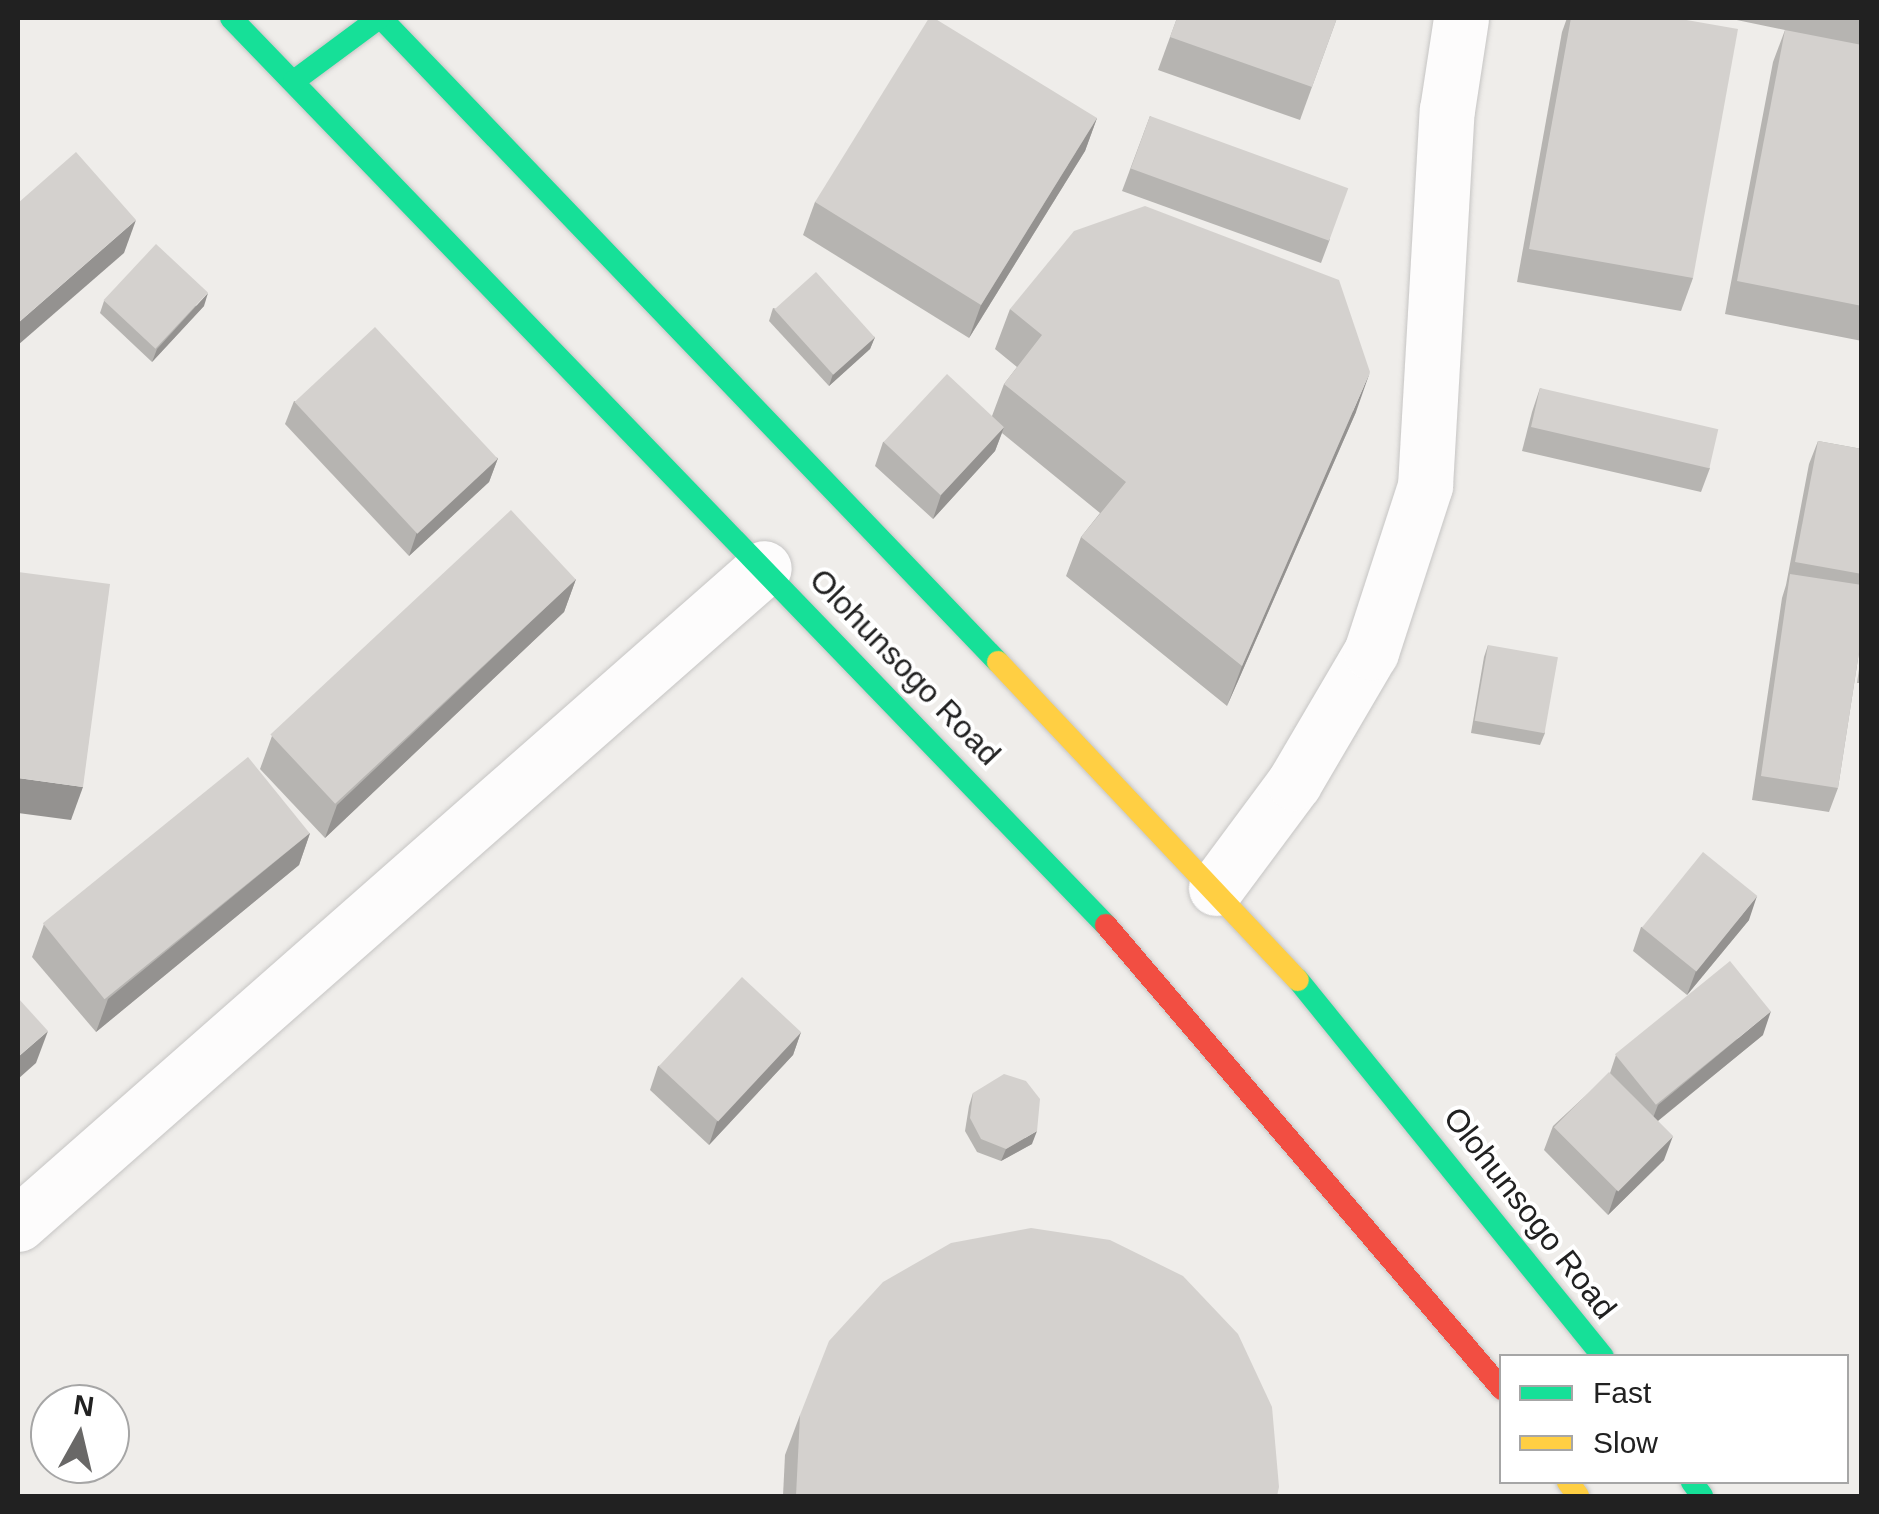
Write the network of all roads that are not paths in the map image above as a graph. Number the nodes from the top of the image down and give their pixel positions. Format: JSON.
{"nodes":[{"id":1,"x":231,"y":18,"type":"edge"},
{"id":2,"x":380,"y":18,"type":"edge"},
{"id":3,"x":1461,"y":18,"type":"edge"},
{"id":4,"x":294,"y":81,"type":"junction"},
{"id":5,"x":764,"y":568,"type":"junction"},
{"id":6,"x":1216,"y":888,"type":"junction"},
{"id":7,"x":18,"y":1224,"type":"edge"},
{"id":8,"x":1601,"y":1354,"type":"edge"},
{"id":9,"x":1499,"y":1385,"type":"edge"}],
"edges":[{"from":1,"to":4,"type":"main road","name":"Olohunsogo Road"},
{"from":2,"to":4,"type":"main road"},
{"from":2,"to":6,"type":"main road","name":"Olohunsogo Road"},
{"from":3,"to":6,"type":"street"},
{"from":4,"to":5,"type":"main road","name":"Olohunsogo Road"},
{"from":5,"to":7,"type":"street"},
{"from":5,"to":9,"type":"main road","name":"Olohunsogo Road"},
{"from":6,"to":8,"type":"main road","name":"Olohunsogo Road"}]}
